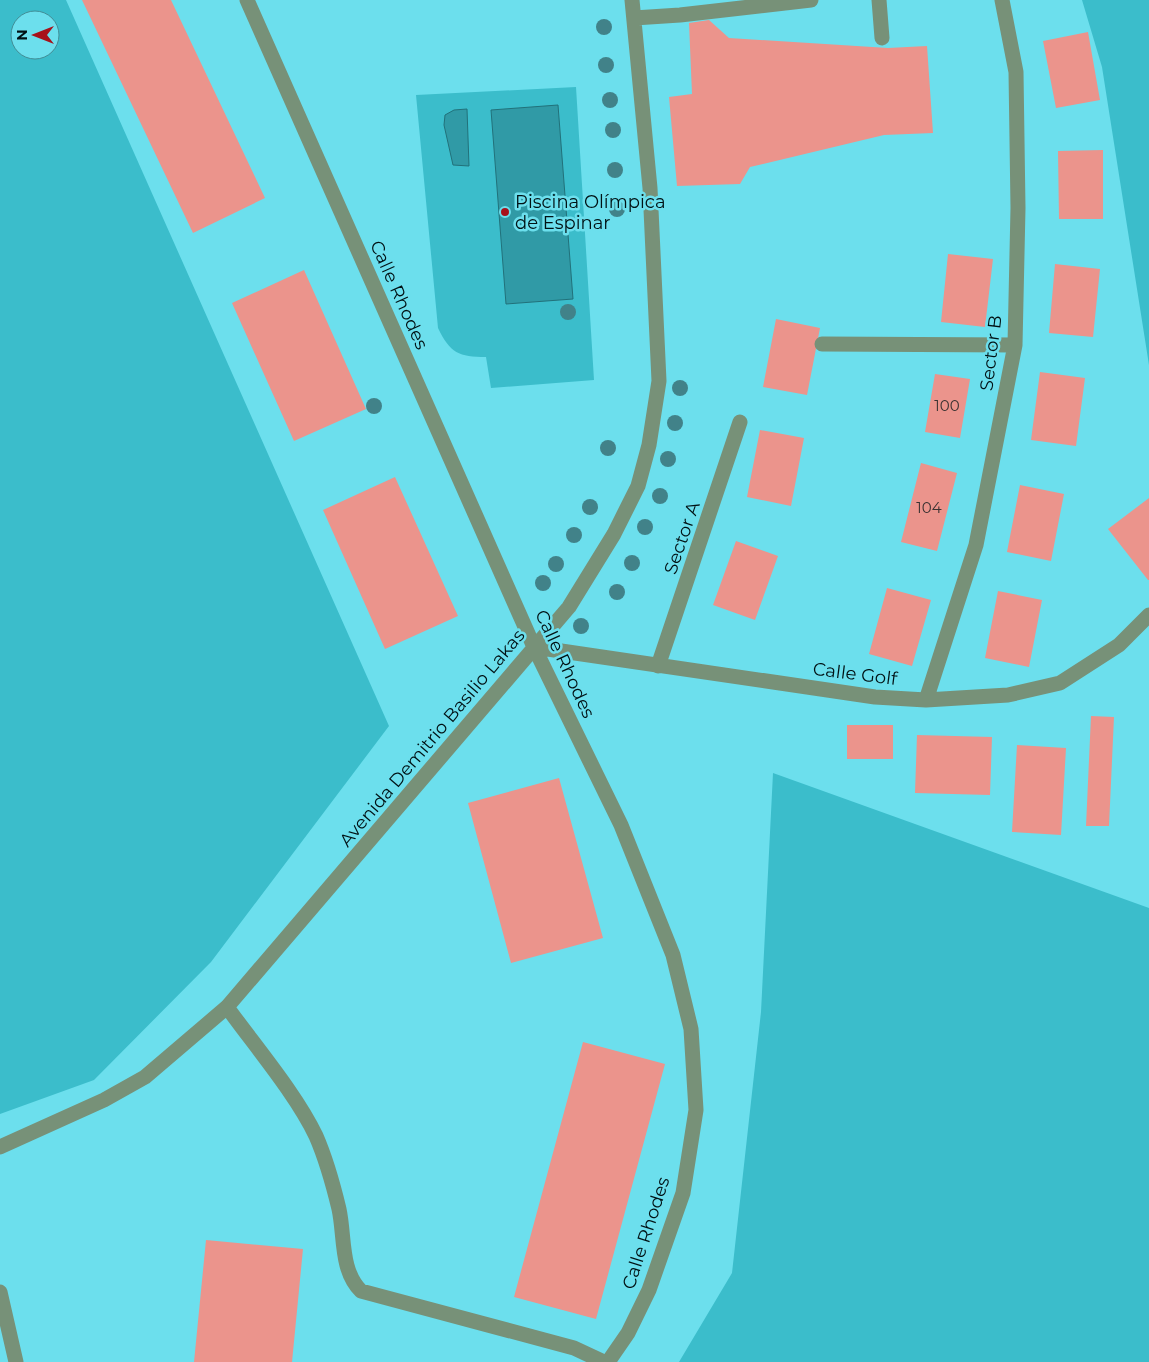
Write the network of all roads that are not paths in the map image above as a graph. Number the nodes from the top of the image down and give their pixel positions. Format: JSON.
{"nodes":[{"id":1,"x":247,"y":0,"type":"edge"},
{"id":2,"x":632,"y":0,"type":"edge"},
{"id":3,"x":811,"y":0,"type":"edge"},
{"id":4,"x":879,"y":0,"type":"edge"},
{"id":5,"x":1002,"y":0,"type":"edge"},
{"id":6,"x":634,"y":18,"type":"junction"},
{"id":7,"x":882,"y":38,"type":"dead end"},
{"id":8,"x":822,"y":344,"type":"dead end"},
{"id":9,"x":1015,"y":344,"type":"junction"},
{"id":10,"x":740,"y":422,"type":"dead end"},
{"id":11,"x":1149,"y":616,"type":"edge"},
{"id":12,"x":534,"y":647,"type":"junction"},
{"id":13,"x":658,"y":666,"type":"junction"},
{"id":14,"x":926,"y":700,"type":"junction"},
{"id":15,"x":227,"y":1007,"type":"junction"},
{"id":16,"x":0,"y":1146,"type":"edge"},
{"id":17,"x":0,"y":1292,"type":"edge"},
{"id":18,"x":10,"y":1359,"type":"edge"},
{"id":19,"x":606,"y":1362,"type":"edge"}],
"edges":[{"from":1,"to":12,"type":"street","name":"Calle Rhodes"},
{"from":2,"to":6,"type":"street","name":"Avenida Demitrio Basilio Lakas"},
{"from":3,"to":6,"type":"street"},
{"from":4,"to":7,"type":"street"},
{"from":5,"to":9,"type":"street","name":"Sector B"},
{"from":6,"to":12,"type":"street","name":"Avenida Demitrio Basilio Lakas"},
{"from":8,"to":9,"type":"street"},
{"from":9,"to":14,"type":"street","name":"Sector B"},
{"from":10,"to":13,"type":"street","name":"Sector A"},
{"from":11,"to":14,"type":"street","name":"Calle Golf"},
{"from":12,"to":13,"type":"street","name":"Calle Golf"},
{"from":12,"to":15,"type":"street","name":"Avenida Demitrio Basilio Lakas"},
{"from":12,"to":19,"type":"street","name":"Calle Rhodes"},
{"from":13,"to":14,"type":"street","name":"Calle Golf"},
{"from":15,"to":16,"type":"street","name":"Avenida Demitrio Basilio Lakas"},
{"from":15,"to":19,"type":"street"},
{"from":17,"to":18,"type":"street"}]}
